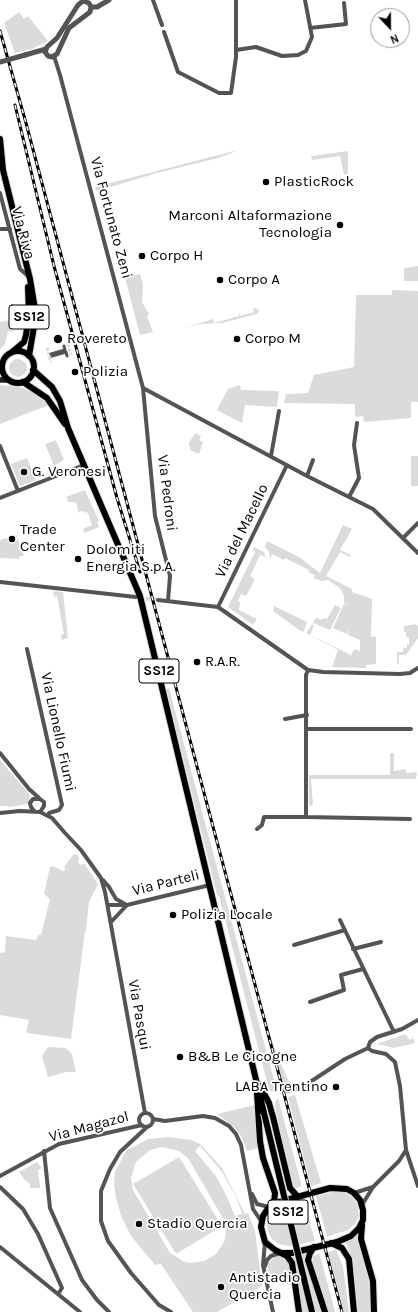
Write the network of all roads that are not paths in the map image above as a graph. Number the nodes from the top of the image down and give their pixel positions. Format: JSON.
{"nodes":[{"id":1,"x":109,"y":0,"type":"edge"},
{"id":2,"x":153,"y":0,"type":"edge"},
{"id":3,"x":236,"y":0,"type":"edge"},
{"id":4,"x":305,"y":0,"type":"edge"},
{"id":5,"x":83,"y":1,"type":"edge"},
{"id":6,"x":344,"y":3,"type":"dead end"},
{"id":7,"x":91,"y":7,"type":"junction"},
{"id":8,"x":162,"y":25,"type":"dead end"},
{"id":9,"x":310,"y":28,"type":"junction"},
{"id":10,"x":164,"y":32,"type":"dead end"},
{"id":11,"x":46,"y":49,"type":"junction"},
{"id":12,"x":236,"y":50,"type":"junction"},
{"id":13,"x":54,"y":56,"type":"junction"},
{"id":14,"x":0,"y":62,"type":"edge"},
{"id":15,"x":0,"y":139,"type":"edge"},
{"id":16,"x":0,"y":193,"type":"edge"},
{"id":17,"x":0,"y":229,"type":"edge"},
{"id":18,"x":10,"y":229,"type":"junction"},
{"id":19,"x":28,"y":276,"type":"junction"},
{"id":20,"x":64,"y":346,"type":"dead end"},
{"id":21,"x":12,"y":352,"type":"junction"},
{"id":22,"x":29,"y":356,"type":"junction"},
{"id":23,"x":67,"y":356,"type":"dead end"},
{"id":24,"x":1,"y":366,"type":"edge"},
{"id":25,"x":33,"y":370,"type":"junction"},
{"id":26,"x":0,"y":380,"type":"edge"},
{"id":27,"x":9,"y":380,"type":"junction"},
{"id":28,"x":23,"y":382,"type":"junction"},
{"id":29,"x":142,"y":388,"type":"junction"},
{"id":30,"x":279,"y":411,"type":"dead end"},
{"id":31,"x":356,"y":423,"type":"dead end"},
{"id":32,"x":68,"y":428,"type":"junction"},
{"id":33,"x":0,"y":446,"type":"edge"},
{"id":34,"x":271,"y":456,"type":"junction"},
{"id":35,"x":313,"y":460,"type":"dead end"},
{"id":36,"x":84,"y":465,"type":"junction"},
{"id":37,"x":287,"y":465,"type":"junction"},
{"id":38,"x":306,"y":476,"type":"junction"},
{"id":39,"x":18,"y":491,"type":"junction"},
{"id":40,"x":349,"y":497,"type":"junction"},
{"id":41,"x":0,"y":498,"type":"edge"},
{"id":42,"x":418,"y":523,"type":"edge"},
{"id":43,"x":403,"y":538,"type":"junction"},
{"id":44,"x":418,"y":553,"type":"edge"},
{"id":45,"x":0,"y":582,"type":"edge"},
{"id":46,"x":136,"y":597,"type":"tunnel mouth"},
{"id":47,"x":158,"y":600,"type":"tunnel mouth"},
{"id":48,"x":168,"y":601,"type":"junction"},
{"id":49,"x":218,"y":607,"type":"junction"},
{"id":50,"x":27,"y":649,"type":"dead end"},
{"id":51,"x":418,"y":668,"type":"edge"},
{"id":52,"x":308,"y":670,"type":"junction"},
{"id":53,"x":306,"y":715,"type":"junction"},
{"id":54,"x":284,"y":719,"type":"dead end"},
{"id":55,"x":411,"y":728,"type":"dead end"},
{"id":56,"x":306,"y":729,"type":"junction"},
{"id":57,"x":0,"y":753,"type":"edge"},
{"id":58,"x":29,"y":789,"type":"junction"},
{"id":59,"x":40,"y":799,"type":"junction"},
{"id":60,"x":31,"y":803,"type":"junction"},
{"id":61,"x":44,"y":804,"type":"junction"},
{"id":62,"x":20,"y":810,"type":"junction"},
{"id":63,"x":34,"y":811,"type":"junction"},
{"id":64,"x":40,"y":812,"type":"junction"},
{"id":65,"x":49,"y":812,"type":"junction"},
{"id":66,"x":0,"y":813,"type":"edge"},
{"id":67,"x":306,"y":817,"type":"junction"},
{"id":68,"x":52,"y":818,"type":"junction"},
{"id":69,"x":410,"y":819,"type":"dead end"},
{"id":70,"x":257,"y":829,"type":"dead end"},
{"id":71,"x":101,"y":878,"type":"junction"},
{"id":72,"x":210,"y":885,"type":"junction"},
{"id":73,"x":108,"y":904,"type":"junction"},
{"id":74,"x":127,"y":905,"type":"junction"},
{"id":75,"x":340,"y":920,"type":"dead end"},
{"id":76,"x":111,"y":922,"type":"junction"},
{"id":77,"x":345,"y":930,"type":"junction"},
{"id":78,"x":381,"y":942,"type":"dead end"},
{"id":79,"x":294,"y":945,"type":"dead end"},
{"id":80,"x":353,"y":949,"type":"junction"},
{"id":81,"x":363,"y":969,"type":"junction"},
{"id":82,"x":310,"y":1002,"type":"dead end"},
{"id":83,"x":418,"y":1020,"type":"edge"},
{"id":84,"x":394,"y":1032,"type":"junction"},
{"id":85,"x":368,"y":1048,"type":"junction"},
{"id":86,"x":257,"y":1082,"type":"junction"},
{"id":87,"x":287,"y":1092,"type":"dead end"},
{"id":88,"x":145,"y":1113,"type":"junction"},
{"id":89,"x":153,"y":1119,"type":"junction"},
{"id":90,"x":142,"y":1125,"type":"junction"},
{"id":91,"x":148,"y":1127,"type":"junction"},
{"id":92,"x":406,"y":1150,"type":"junction"},
{"id":93,"x":44,"y":1151,"type":"junction"},
{"id":94,"x":0,"y":1176,"type":"edge"},
{"id":95,"x":418,"y":1186,"type":"edge"},
{"id":96,"x":0,"y":1187,"type":"edge"},
{"id":97,"x":373,"y":1187,"type":"junction"},
{"id":98,"x":251,"y":1190,"type":"junction"},
{"id":99,"x":354,"y":1193,"type":"junction"},
{"id":100,"x":298,"y":1197,"type":"junction"},
{"id":101,"x":362,"y":1205,"type":"junction"},
{"id":102,"x":272,"y":1206,"type":"junction"},
{"id":103,"x":261,"y":1222,"type":"junction"},
{"id":104,"x":362,"y":1224,"type":"junction"},
{"id":105,"x":265,"y":1242,"type":"junction"},
{"id":106,"x":331,"y":1243,"type":"junction"},
{"id":107,"x":0,"y":1247,"type":"edge"},
{"id":108,"x":314,"y":1247,"type":"junction"},
{"id":109,"x":281,"y":1253,"type":"junction"},
{"id":110,"x":265,"y":1270,"type":"junction"},
{"id":111,"x":58,"y":1294,"type":"junction"},
{"id":112,"x":80,"y":1312,"type":"edge"},
{"id":113,"x":109,"y":1312,"type":"edge"},
{"id":114,"x":171,"y":1312,"type":"edge"},
{"id":115,"x":273,"y":1312,"type":"edge"},
{"id":116,"x":299,"y":1312,"type":"edge"},
{"id":117,"x":312,"y":1312,"type":"edge"},
{"id":118,"x":325,"y":1312,"type":"edge"},
{"id":119,"x":354,"y":1312,"type":"edge"},
{"id":120,"x":374,"y":1312,"type":"edge"}],
"edges":[{"from":1,"to":7,"type":"street"},
{"from":2,"to":8,"type":"street"},
{"from":3,"to":12,"type":"street"},
{"from":4,"to":9,"type":"street"},
{"from":5,"to":7,"type":"street"},
{"from":5,"to":11,"type":"street"},
{"from":6,"to":9,"type":"street"},
{"from":7,"to":13,"type":"street"},
{"from":9,"to":12,"type":"street"},
{"from":10,"to":12,"type":"street"},
{"from":11,"to":13,"type":"street"},
{"from":11,"to":14,"type":"street","bridge":true},
{"from":13,"to":29,"type":"street","name":"Via Fortunato Zeni"},
{"from":15,"to":19,"type":"main road","number":"SS12"},
{"from":16,"to":18,"type":"street","name":"Via Riva"},
{"from":17,"to":18,"type":"street"},
{"from":18,"to":19,"type":"street","name":"Via Riva"},
{"from":19,"to":21,"type":"main road","number":"SS12"},
{"from":19,"to":22,"type":"main road","number":"SS12"},
{"from":20,"to":23,"type":"street"},
{"from":21,"to":22,"type":"main road"},
{"from":21,"to":24,"type":"main road"},
{"from":22,"to":25,"type":"main road"},
{"from":24,"to":27,"type":"main road"},
{"from":25,"to":28,"type":"main road"},
{"from":25,"to":32,"type":"main road","number":"SS12"},
{"from":26,"to":27,"type":"main road"},
{"from":27,"to":28,"type":"main road"},
{"from":28,"to":32,"type":"main road","number":"SS12"},
{"from":29,"to":34,"type":"street"},
{"from":29,"to":48,"type":"street","name":"Via Pedroni"},
{"from":30,"to":34,"type":"street"},
{"from":31,"to":40,"type":"street"},
{"from":32,"to":36,"type":"main road","number":"SS12"},
{"from":33,"to":39,"type":"street"},
{"from":34,"to":37,"type":"street"},
{"from":35,"to":38,"type":"street"},
{"from":36,"to":39,"type":"street"},
{"from":36,"to":72,"type":"main road","number":"SS12"},
{"from":37,"to":38,"type":"street"},
{"from":37,"to":49,"type":"street","name":"Via del Macello"},
{"from":38,"to":40,"type":"street"},
{"from":39,"to":41,"type":"street"},
{"from":40,"to":43,"type":"street"},
{"from":42,"to":43,"type":"street"},
{"from":43,"to":44,"type":"street"},
{"from":45,"to":46,"type":"street"},
{"from":47,"to":48,"type":"street"},
{"from":48,"to":49,"type":"street"},
{"from":49,"to":52,"type":"street"},
{"from":50,"to":65,"type":"street","name":"Via Lionello Fiumi"},
{"from":51,"to":52,"type":"street"},
{"from":52,"to":53,"type":"street"},
{"from":53,"to":54,"type":"street"},
{"from":53,"to":56,"type":"street"},
{"from":55,"to":56,"type":"street"},
{"from":56,"to":67,"type":"street"},
{"from":57,"to":58,"type":"street"},
{"from":58,"to":59,"type":"street"},
{"from":58,"to":60,"type":"street"},
{"from":59,"to":60,"type":"street","name":"Via Parteli"},
{"from":59,"to":61,"type":"street","name":"Via Parteli"},
{"from":60,"to":62,"type":"street","name":"Via Parteli"},
{"from":60,"to":63,"type":"street"},
{"from":61,"to":64,"type":"street"},
{"from":61,"to":65,"type":"street","name":"Via Parteli"},
{"from":62,"to":63,"type":"street","name":"Via Parteli"},
{"from":62,"to":66,"type":"street","name":"Via Parteli"},
{"from":63,"to":64,"type":"street","name":"Via Parteli"},
{"from":64,"to":68,"type":"street","name":"Via Parteli"},
{"from":65,"to":68,"type":"street","name":"Via Parteli"},
{"from":67,"to":69,"type":"street"},
{"from":67,"to":70,"type":"street"},
{"from":68,"to":71,"type":"street","name":"Via Parteli"},
{"from":71,"to":73,"type":"street","name":"Via Parteli"},
{"from":71,"to":74,"type":"street","name":"Via Parteli"},
{"from":72,"to":74,"type":"street","name":"Via Parteli"},
{"from":72,"to":86,"type":"main road","number":"SS12"},
{"from":73,"to":74,"type":"street","name":"Via Parteli"},
{"from":73,"to":76,"type":"street","name":"Via Parteli"},
{"from":74,"to":76,"type":"street","name":"Via Parteli"},
{"from":75,"to":77,"type":"street"},
{"from":76,"to":88,"type":"street","name":"Via Pasqui"},
{"from":77,"to":79,"type":"street"},
{"from":77,"to":80,"type":"street"},
{"from":78,"to":80,"type":"street"},
{"from":80,"to":81,"type":"street"},
{"from":81,"to":82,"type":"street"},
{"from":81,"to":84,"type":"street"},
{"from":83,"to":84,"type":"street"},
{"from":84,"to":85,"type":"street"},
{"from":85,"to":87,"type":"street"},
{"from":85,"to":92,"type":"street"},
{"from":86,"to":100,"type":"main road"},
{"from":86,"to":102,"type":"main road"},
{"from":86,"to":117,"type":"main road","number":"SS12","bridge":true},
{"from":88,"to":89,"type":"street"},
{"from":88,"to":90,"type":"street"},
{"from":89,"to":91,"type":"street"},
{"from":89,"to":98,"type":"street"},
{"from":90,"to":91,"type":"street"},
{"from":90,"to":93,"type":"street","name":"Via Magazol"},
{"from":91,"to":114,"type":"street"},
{"from":92,"to":95,"type":"street"},
{"from":92,"to":97,"type":"street"},
{"from":93,"to":94,"type":"street","name":"Via Magazol"},
{"from":93,"to":113,"type":"street"},
{"from":96,"to":111,"type":"street"},
{"from":97,"to":99,"type":"street"},
{"from":97,"to":101,"type":"street"},
{"from":98,"to":102,"type":"street"},
{"from":98,"to":103,"type":"street"},
{"from":99,"to":100,"type":"main road"},
{"from":99,"to":101,"type":"main road"},
{"from":100,"to":102,"type":"main road"},
{"from":101,"to":104,"type":"main road"},
{"from":102,"to":103,"type":"main road"},
{"from":103,"to":105,"type":"main road"},
{"from":104,"to":106,"type":"main road"},
{"from":104,"to":120,"type":"main road"},
{"from":105,"to":109,"type":"main road"},
{"from":105,"to":110,"type":"street"},
{"from":106,"to":108,"type":"main road"},
{"from":106,"to":119,"type":"main road"},
{"from":107,"to":111,"type":"street"},
{"from":108,"to":109,"type":"main road"},
{"from":108,"to":118,"type":"main road"},
{"from":109,"to":110,"type":"street"},
{"from":109,"to":116,"type":"main road"},
{"from":110,"to":115,"type":"street"},
{"from":111,"to":112,"type":"street"}]}
